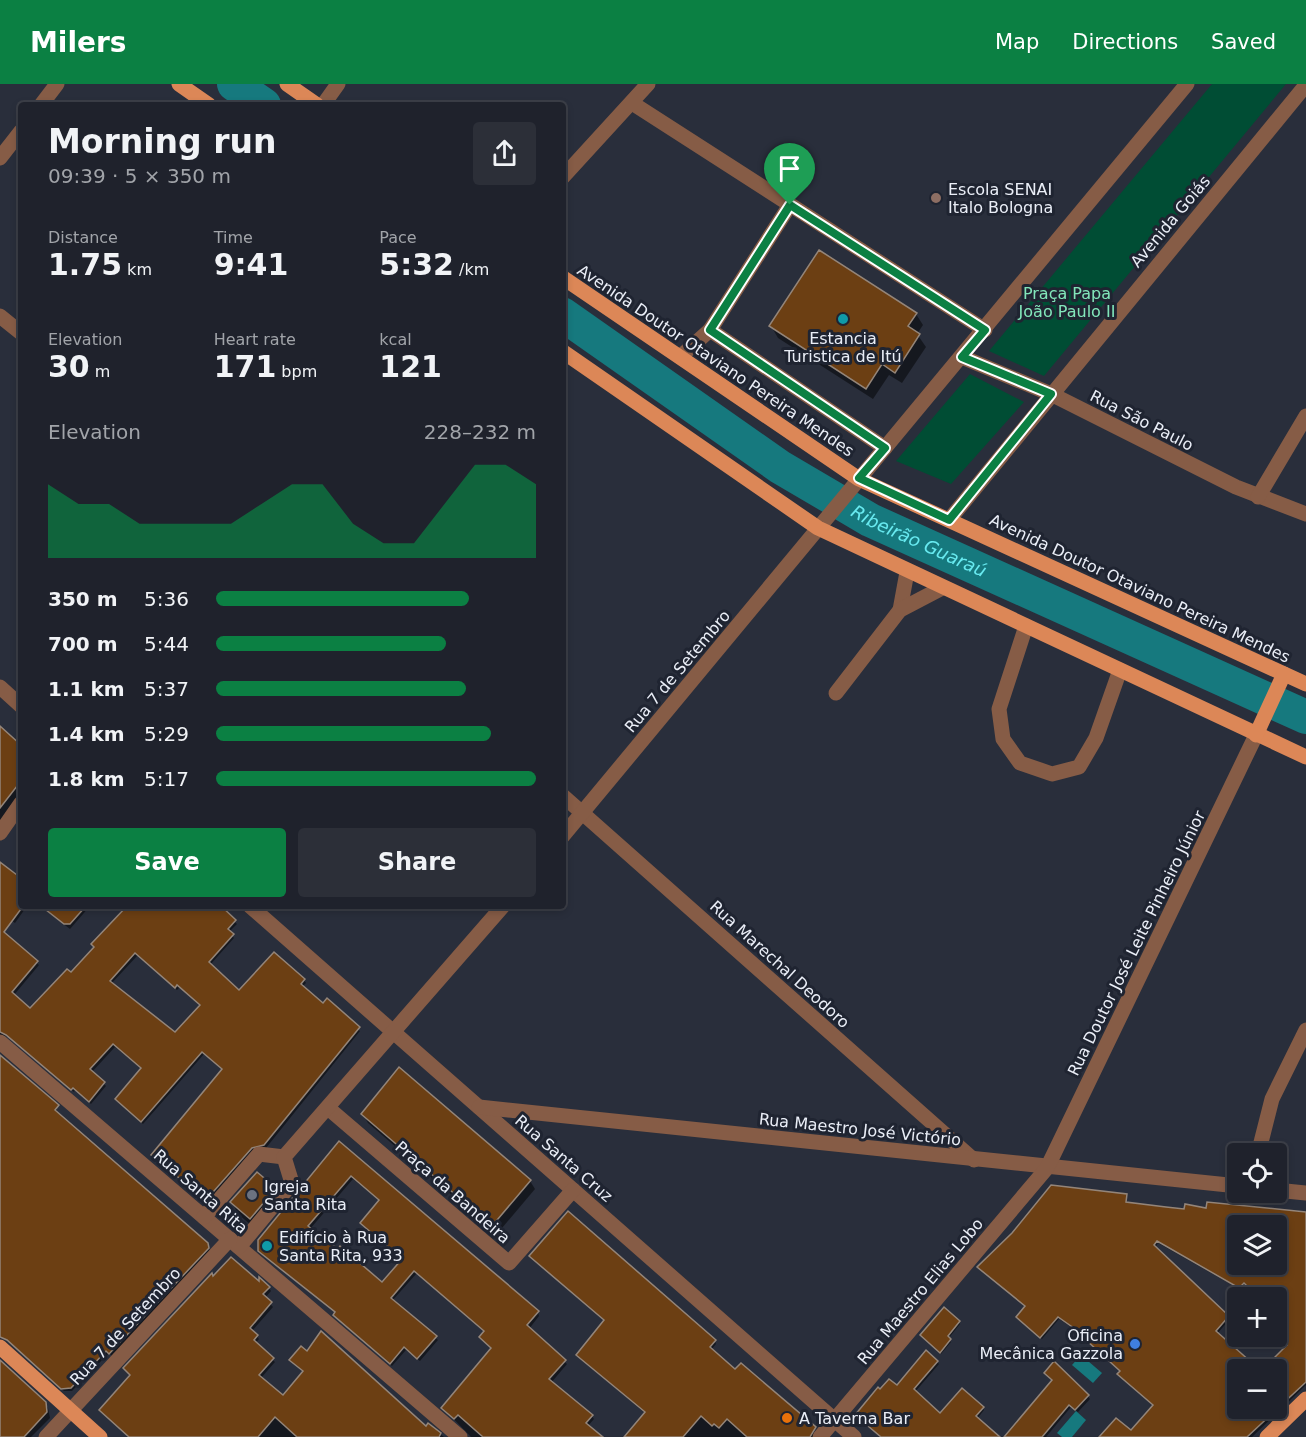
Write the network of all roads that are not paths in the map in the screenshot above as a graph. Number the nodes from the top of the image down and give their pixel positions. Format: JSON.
{"nodes":[{"id":1,"x":57,"y":84,"type":"edge"},
{"id":2,"x":178,"y":84,"type":"edge"},
{"id":3,"x":287,"y":84,"type":"edge"},
{"id":4,"x":338,"y":84,"type":"edge"},
{"id":5,"x":648,"y":84,"type":"edge"},
{"id":6,"x":1187,"y":84,"type":"edge"},
{"id":7,"x":1306,"y":85,"type":"edge"},
{"id":8,"x":43,"y":102,"type":"edge"},
{"id":9,"x":205,"y":102,"type":"edge"},
{"id":10,"x":313,"y":102,"type":"edge"},
{"id":11,"x":325,"y":102,"type":"edge"},
{"id":12,"x":632,"y":103,"type":"junction"},
{"id":13,"x":18,"y":135,"type":"edge"},
{"id":14,"x":0,"y":158,"type":"edge"},
{"id":15,"x":566,"y":174,"type":"edge"},
{"id":16,"x":790,"y":205,"type":"junction"},
{"id":17,"x":566,"y":280,"type":"edge"},
{"id":18,"x":0,"y":316,"type":"edge"},
{"id":19,"x":710,"y":330,"type":"junction"},
{"id":20,"x":985,"y":330,"type":"junction"},
{"id":21,"x":18,"y":331,"type":"edge"},
{"id":22,"x":566,"y":354,"type":"edge"},
{"id":23,"x":680,"y":357,"type":"junction"},
{"id":24,"x":962,"y":357,"type":"junction"},
{"id":25,"x":1051,"y":394,"type":"junction"},
{"id":26,"x":1306,"y":416,"type":"edge"},
{"id":27,"x":885,"y":448,"type":"junction"},
{"id":28,"x":859,"y":478,"type":"junction"},
{"id":29,"x":1258,"y":497,"type":"junction"},
{"id":30,"x":1306,"y":514,"type":"edge"},
{"id":31,"x":949,"y":520,"type":"junction"},
{"id":32,"x":823,"y":522,"type":"junction"},
{"id":33,"x":907,"y":572,"type":"junction"},
{"id":34,"x":942,"y":588,"type":"junction"},
{"id":35,"x":900,"y":610,"type":"junction"},
{"id":36,"x":1026,"y":626,"type":"junction"},
{"id":37,"x":1120,"y":670,"type":"junction"},
{"id":38,"x":1284,"y":674,"type":"junction"},
{"id":39,"x":1306,"y":684,"type":"edge"},
{"id":40,"x":0,"y":687,"type":"edge"},
{"id":41,"x":836,"y":693,"type":"dead end"},
{"id":42,"x":18,"y":702,"type":"edge"},
{"id":43,"x":1256,"y":735,"type":"junction"},
{"id":44,"x":1306,"y":757,"type":"edge"},
{"id":45,"x":566,"y":798,"type":"edge"},
{"id":46,"x":18,"y":807,"type":"edge"},
{"id":47,"x":583,"y":813,"type":"junction"},
{"id":48,"x":566,"y":832,"type":"edge"},
{"id":49,"x":0,"y":833,"type":"edge"},
{"id":50,"x":253,"y":909,"type":"edge"},
{"id":51,"x":500,"y":909,"type":"edge"},
{"id":52,"x":1306,"y":1030,"type":"edge"},
{"id":53,"x":394,"y":1032,"type":"junction"},
{"id":54,"x":0,"y":1042,"type":"edge"},
{"id":55,"x":479,"y":1107,"type":"junction"},
{"id":56,"x":328,"y":1108,"type":"junction"},
{"id":57,"x":1261,"y":1143,"type":"edge"},
{"id":58,"x":284,"y":1157,"type":"junction"},
{"id":59,"x":974,"y":1160,"type":"junction"},
{"id":60,"x":1047,"y":1168,"type":"junction"},
{"id":61,"x":1227,"y":1185,"type":"edge"},
{"id":62,"x":573,"y":1190,"type":"junction"},
{"id":63,"x":1287,"y":1191,"type":"edge"},
{"id":64,"x":1306,"y":1193,"type":"edge"},
{"id":65,"x":204,"y":1217,"type":"junction"},
{"id":66,"x":234,"y":1243,"type":"junction"},
{"id":67,"x":0,"y":1347,"type":"edge"},
{"id":68,"x":1306,"y":1399,"type":"edge"},
{"id":69,"x":71,"y":1410,"type":"junction"},
{"id":70,"x":835,"y":1421,"type":"junction"},
{"id":71,"x":46,"y":1437,"type":"edge"},
{"id":72,"x":100,"y":1437,"type":"edge"},
{"id":73,"x":460,"y":1437,"type":"edge"},
{"id":74,"x":820,"y":1437,"type":"edge"},
{"id":75,"x":854,"y":1437,"type":"edge"},
{"id":76,"x":1267,"y":1437,"type":"edge"}],
"edges":[{"from":1,"to":8,"type":"street"},
{"from":2,"to":9,"type":"main road"},
{"from":3,"to":10,"type":"main road"},
{"from":4,"to":11,"type":"street"},
{"from":5,"to":12,"type":"street"},
{"from":6,"to":20,"type":"street"},
{"from":7,"to":25,"type":"street","name":"Avenida Goiás"},
{"from":12,"to":15,"type":"street"},
{"from":12,"to":16,"type":"street"},
{"from":13,"to":14,"type":"street"},
{"from":16,"to":19,"type":"street"},
{"from":16,"to":20,"type":"street"},
{"from":17,"to":23,"type":"main road","name":"Avenida Doutor Otaviano Pereira Mendes"},
{"from":18,"to":21,"type":"street"},
{"from":19,"to":23,"type":"street"},
{"from":19,"to":27,"type":"street"},
{"from":20,"to":24,"type":"street"},
{"from":22,"to":32,"type":"main road"},
{"from":23,"to":28,"type":"main road","name":"Avenida Doutor Otaviano Pereira Mendes"},
{"from":24,"to":25,"type":"street","name":"Rua São Paulo"},
{"from":24,"to":27,"type":"street"},
{"from":25,"to":29,"type":"street","name":"Rua São Paulo"},
{"from":25,"to":31,"type":"street","name":"Avenida Goiás"},
{"from":26,"to":29,"type":"street"},
{"from":27,"to":28,"type":"street"},
{"from":28,"to":31,"type":"main road","name":"Avenida Doutor Otaviano Pereira Mendes"},
{"from":28,"to":32,"type":"street"},
{"from":29,"to":30,"type":"street","name":"Rua São Paulo"},
{"from":31,"to":38,"type":"main road","name":"Avenida Doutor Otaviano Pereira Mendes"},
{"from":32,"to":33,"type":"main road"},
{"from":32,"to":47,"type":"street","name":"Rua 7 de Setembro"},
{"from":33,"to":34,"type":"main road"},
{"from":33,"to":35,"type":"street"},
{"from":34,"to":35,"type":"street"},
{"from":34,"to":36,"type":"main road"},
{"from":35,"to":41,"type":"street"},
{"from":36,"to":37,"type":"main road"},
{"from":36,"to":37,"type":"street"},
{"from":37,"to":43,"type":"main road"},
{"from":38,"to":39,"type":"main road","name":"Avenida Doutor Otaviano Pereira Mendes"},
{"from":38,"to":43,"type":"main road"},
{"from":40,"to":42,"type":"street"},
{"from":43,"to":44,"type":"main road"},
{"from":43,"to":60,"type":"street","name":"Rua Doutor José Leite Pinheiro Júnior"},
{"from":45,"to":47,"type":"street","name":"Rua Marechal Deodoro"},
{"from":46,"to":49,"type":"street"},
{"from":47,"to":48,"type":"street","name":"Rua 7 de Setembro"},
{"from":47,"to":59,"type":"street","name":"Rua Marechal Deodoro"},
{"from":50,"to":53,"type":"street","name":"Rua Santa Cruz"},
{"from":51,"to":53,"type":"street"},
{"from":52,"to":57,"type":"street"},
{"from":53,"to":55,"type":"street","name":"Rua Santa Cruz"},
{"from":53,"to":56,"type":"street"},
{"from":54,"to":65,"type":"street","name":"Rua Santa Rita"},
{"from":55,"to":59,"type":"street","name":"Rua Maestro José Victório"},
{"from":55,"to":62,"type":"street","name":"Rua Santa Cruz"},
{"from":56,"to":58,"type":"street"},
{"from":56,"to":62,"type":"street","name":"Praça da Bandeira"},
{"from":58,"to":65,"type":"street"},
{"from":58,"to":66,"type":"street","name":"Rua 7 de Setembro"},
{"from":59,"to":60,"type":"street","name":"Rua Maestro José Victório"},
{"from":60,"to":61,"type":"street","name":"Rua Maestro José Victório"},
{"from":60,"to":70,"type":"street","name":"Rua Maestro Elias Lobo"},
{"from":62,"to":70,"type":"street","name":"Rua Santa Cruz"},
{"from":63,"to":64,"type":"street"},
{"from":65,"to":66,"type":"street","name":"Rua Santa Rita"},
{"from":66,"to":69,"type":"street","name":"Rua 7 de Setembro"},
{"from":66,"to":73,"type":"street","name":"Rua Santa Rita"},
{"from":67,"to":69,"type":"main road"},
{"from":68,"to":76,"type":"main road"},
{"from":69,"to":71,"type":"street","name":"Rua 7 de Setembro"},
{"from":69,"to":72,"type":"main road"},
{"from":70,"to":74,"type":"street","name":"Rua Maestro Elias Lobo"},
{"from":70,"to":75,"type":"street","name":"Rua Santa Cruz"}]}
